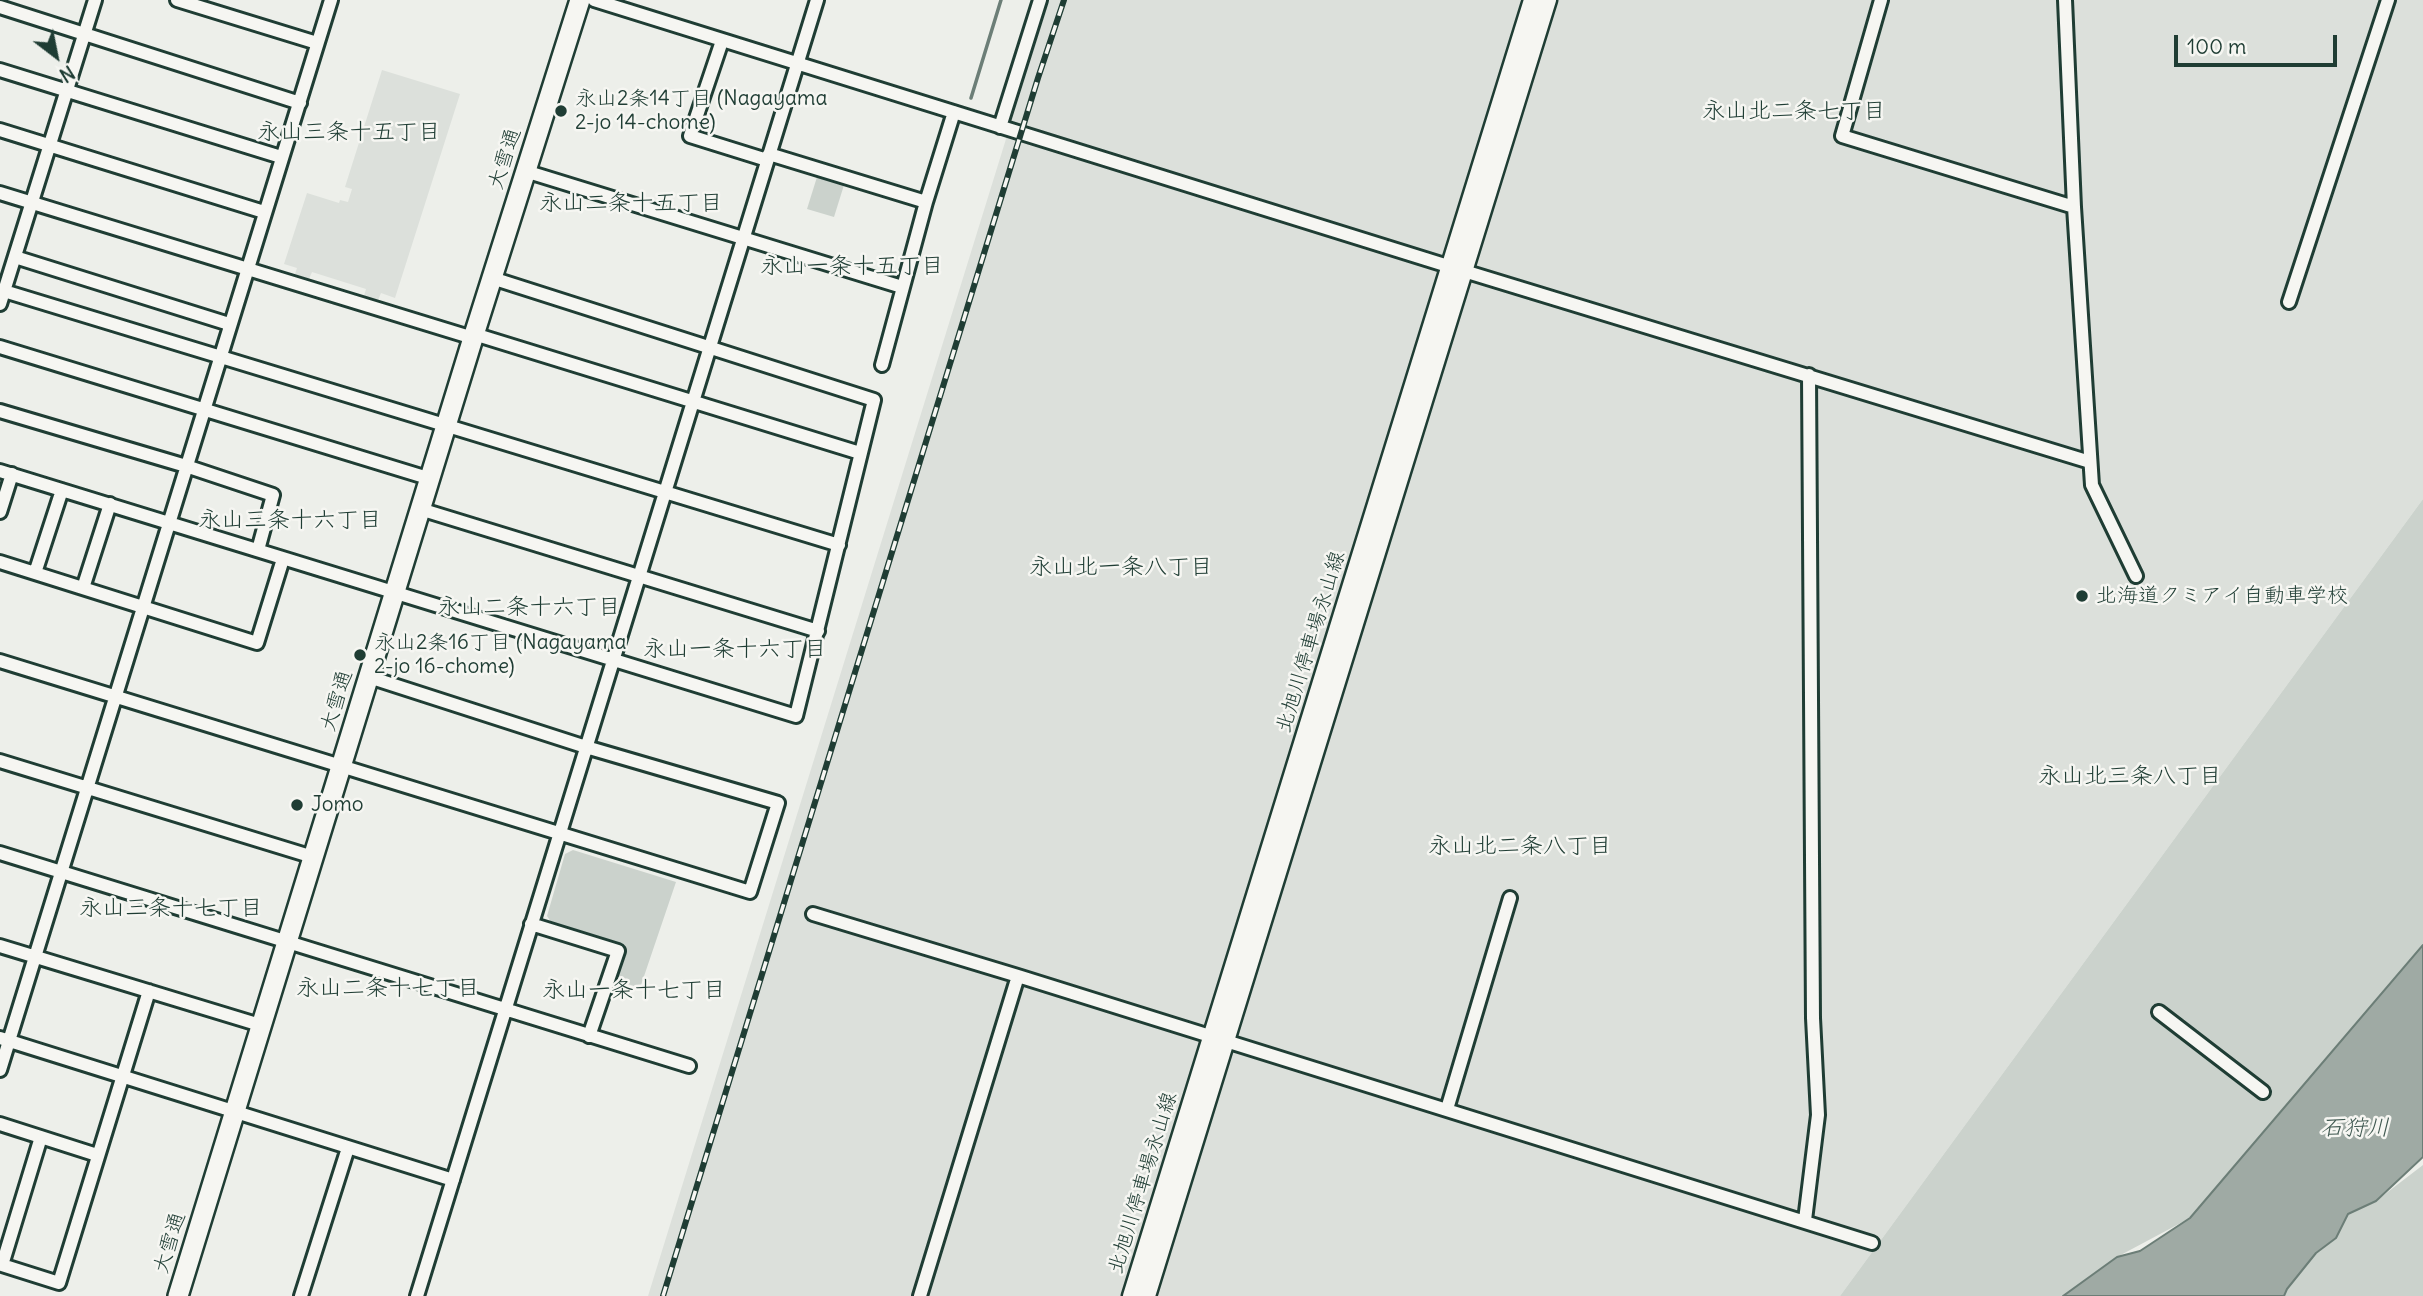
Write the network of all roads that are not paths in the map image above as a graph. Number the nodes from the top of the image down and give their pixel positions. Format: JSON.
{"nodes":[{"id":1,"x":95,"y":0,"type":"edge"},
{"id":2,"x":177,"y":0,"type":"edge"},
{"id":3,"x":331,"y":0,"type":"edge"},
{"id":4,"x":580,"y":0,"type":"edge"},
{"id":5,"x":594,"y":0,"type":"edge"},
{"id":6,"x":817,"y":0,"type":"edge"},
{"id":7,"x":1040,"y":0,"type":"edge"},
{"id":8,"x":1532,"y":0,"type":"edge"},
{"id":9,"x":1548,"y":0,"type":"edge"},
{"id":10,"x":1881,"y":0,"type":"edge"},
{"id":11,"x":2065,"y":0,"type":"edge"},
{"id":12,"x":2388,"y":0,"type":"edge"},
{"id":13,"x":0,"y":7,"type":"edge"},
{"id":14,"x":84,"y":34,"type":"junction"},
{"id":15,"x":722,"y":41,"type":"junction"},
{"id":16,"x":317,"y":43,"type":"junction"},
{"id":17,"x":796,"y":63,"type":"junction"},
{"id":18,"x":0,"y":70,"type":"edge"},
{"id":19,"x":66,"y":89,"type":"junction"},
{"id":20,"x":300,"y":103,"type":"junction"},
{"id":21,"x":954,"y":111,"type":"junction"},
{"id":22,"x":1000,"y":127,"type":"junction"},
{"id":23,"x":0,"y":130,"type":"edge"},
{"id":24,"x":49,"y":145,"type":"junction"},
{"id":25,"x":281,"y":157,"type":"junction"},
{"id":26,"x":768,"y":157,"type":"junction"},
{"id":27,"x":525,"y":171,"type":"junction"},
{"id":28,"x":0,"y":193,"type":"edge"},
{"id":29,"x":926,"y":202,"type":"junction"},
{"id":30,"x":32,"y":203,"type":"junction"},
{"id":31,"x":2074,"y":207,"type":"junction"},
{"id":32,"x":264,"y":212,"type":"junction"},
{"id":33,"x":744,"y":237,"type":"junction"},
{"id":34,"x":9,"y":263,"type":"edge"},
{"id":35,"x":248,"y":268,"type":"junction"},
{"id":36,"x":1457,"y":269,"type":"junction"},
{"id":37,"x":492,"y":278,"type":"junction"},
{"id":38,"x":902,"y":287,"type":"junction"},
{"id":39,"x":2,"y":297,"type":"edge"},
{"id":40,"x":2288,"y":302,"type":"dead end"},
{"id":41,"x":229,"y":324,"type":"junction"},
{"id":42,"x":473,"y":336,"type":"junction"},
{"id":43,"x":0,"y":347,"type":"edge"},
{"id":44,"x":710,"y":349,"type":"junction"},
{"id":45,"x":219,"y":356,"type":"junction"},
{"id":46,"x":882,"y":365,"type":"dead end"},
{"id":47,"x":1809,"y":375,"type":"junction"},
{"id":48,"x":694,"y":402,"type":"junction"},
{"id":49,"x":203,"y":410,"type":"junction"},
{"id":50,"x":0,"y":411,"type":"edge"},
{"id":51,"x":447,"y":425,"type":"junction"},
{"id":52,"x":860,"y":453,"type":"junction"},
{"id":53,"x":2090,"y":462,"type":"junction"},
{"id":54,"x":186,"y":466,"type":"junction"},
{"id":55,"x":6,"y":473,"type":"edge"},
{"id":56,"x":430,"y":479,"type":"junction"},
{"id":57,"x":62,"y":490,"type":"junction"},
{"id":58,"x":666,"y":491,"type":"junction"},
{"id":59,"x":110,"y":505,"type":"junction"},
{"id":60,"x":420,"y":509,"type":"junction"},
{"id":61,"x":0,"y":512,"type":"edge"},
{"id":62,"x":168,"y":522,"type":"junction"},
{"id":63,"x":839,"y":545,"type":"junction"},
{"id":64,"x":258,"y":550,"type":"junction"},
{"id":65,"x":284,"y":559,"type":"junction"},
{"id":66,"x":0,"y":562,"type":"edge"},
{"id":67,"x":35,"y":573,"type":"junction"},
{"id":68,"x":640,"y":575,"type":"junction"},
{"id":69,"x":2136,"y":576,"type":"dead end"},
{"id":70,"x":83,"y":588,"type":"junction"},
{"id":71,"x":394,"y":592,"type":"junction"},
{"id":72,"x":143,"y":607,"type":"junction"},
{"id":73,"x":818,"y":631,"type":"junction"},
{"id":74,"x":612,"y":660,"type":"junction"},
{"id":75,"x":0,"y":662,"type":"edge"},
{"id":76,"x":369,"y":677,"type":"junction"},
{"id":77,"x":114,"y":696,"type":"junction"},
{"id":78,"x":586,"y":747,"type":"junction"},
{"id":79,"x":0,"y":761,"type":"edge"},
{"id":80,"x":341,"y":766,"type":"junction"},
{"id":81,"x":88,"y":787,"type":"junction"},
{"id":82,"x":558,"y":833,"type":"junction"},
{"id":83,"x":0,"y":853,"type":"edge"},
{"id":84,"x":313,"y":857,"type":"junction"},
{"id":85,"x":61,"y":872,"type":"junction"},
{"id":86,"x":1510,"y":898,"type":"dead end"},
{"id":87,"x":813,"y":914,"type":"dead end"},
{"id":88,"x":531,"y":924,"type":"junction"},
{"id":89,"x":287,"y":942,"type":"junction"},
{"id":90,"x":0,"y":946,"type":"edge"},
{"id":91,"x":34,"y":956,"type":"junction"},
{"id":92,"x":1018,"y":976,"type":"junction"},
{"id":93,"x":149,"y":991,"type":"junction"},
{"id":94,"x":505,"y":1010,"type":"junction"},
{"id":95,"x":2159,"y":1012,"type":"dead end"},
{"id":96,"x":260,"y":1025,"type":"junction"},
{"id":97,"x":589,"y":1036,"type":"junction"},
{"id":98,"x":1218,"y":1038,"type":"junction"},
{"id":99,"x":5,"y":1039,"type":"edge"},
{"id":100,"x":689,"y":1066,"type":"dead end"},
{"id":101,"x":0,"y":1070,"type":"edge"},
{"id":102,"x":122,"y":1075,"type":"junction"},
{"id":103,"x":2263,"y":1092,"type":"dead end"},
{"id":104,"x":1447,"y":1109,"type":"junction"},
{"id":105,"x":235,"y":1112,"type":"junction"},
{"id":106,"x":0,"y":1124,"type":"edge"},
{"id":107,"x":41,"y":1137,"type":"junction"},
{"id":108,"x":348,"y":1148,"type":"junction"},
{"id":109,"x":97,"y":1155,"type":"junction"},
{"id":110,"x":453,"y":1180,"type":"junction"},
{"id":111,"x":1805,"y":1220,"type":"junction"},
{"id":112,"x":1872,"y":1243,"type":"dead end"},
{"id":113,"x":178,"y":1296,"type":"edge"},
{"id":114,"x":301,"y":1296,"type":"edge"},
{"id":115,"x":417,"y":1296,"type":"edge"},
{"id":116,"x":920,"y":1296,"type":"edge"},
{"id":117,"x":1130,"y":1296,"type":"edge"},
{"id":118,"x":1147,"y":1296,"type":"edge"}],
"edges":[{"from":1,"to":14,"type":"street"},
{"from":2,"to":16,"type":"street"},
{"from":3,"to":16,"type":"street"},
{"from":4,"to":27,"type":"highway","name":"大雪通"},
{"from":5,"to":15,"type":"street"},
{"from":6,"to":17,"type":"street"},
{"from":7,"to":22,"type":"street"},
{"from":8,"to":36,"type":"main road","name":"北旭川停車場永山線"},
{"from":9,"to":36,"type":"main road","name":"北旭川停車場永山線"},
{"from":10,"to":31,"type":"street"},
{"from":11,"to":31,"type":"street"},
{"from":12,"to":40,"type":"street"},
{"from":13,"to":14,"type":"street"},
{"from":14,"to":19,"type":"street"},
{"from":14,"to":20,"type":"street"},
{"from":15,"to":17,"type":"street"},
{"from":15,"to":26,"type":"street"},
{"from":16,"to":20,"type":"street"},
{"from":17,"to":21,"type":"street"},
{"from":17,"to":26,"type":"street"},
{"from":18,"to":19,"type":"street"},
{"from":19,"to":24,"type":"street"},
{"from":19,"to":25,"type":"street"},
{"from":20,"to":25,"type":"street"},
{"from":21,"to":22,"type":"street"},
{"from":21,"to":29,"type":"street"},
{"from":22,"to":36,"type":"street"},
{"from":23,"to":24,"type":"street"},
{"from":24,"to":30,"type":"street"},
{"from":24,"to":32,"type":"street"},
{"from":25,"to":32,"type":"street"},
{"from":26,"to":29,"type":"street"},
{"from":26,"to":33,"type":"street"},
{"from":27,"to":33,"type":"street"},
{"from":27,"to":37,"type":"highway","name":"大雪通"},
{"from":28,"to":30,"type":"street"},
{"from":29,"to":38,"type":"street"},
{"from":30,"to":34,"type":"street"},
{"from":30,"to":35,"type":"street"},
{"from":31,"to":53,"type":"street"},
{"from":32,"to":35,"type":"street"},
{"from":33,"to":38,"type":"street"},
{"from":33,"to":44,"type":"street"},
{"from":34,"to":39,"type":"street"},
{"from":34,"to":41,"type":"street"},
{"from":35,"to":41,"type":"street"},
{"from":35,"to":42,"type":"street"},
{"from":36,"to":47,"type":"street"},
{"from":36,"to":98,"type":"main road","name":"北旭川停車場永山線"},
{"from":37,"to":42,"type":"highway","name":"大雪通"},
{"from":37,"to":44,"type":"street"},
{"from":38,"to":46,"type":"street"},
{"from":39,"to":45,"type":"street"},
{"from":41,"to":45,"type":"street"},
{"from":42,"to":48,"type":"street"},
{"from":42,"to":51,"type":"highway","name":"大雪通"},
{"from":43,"to":49,"type":"street"},
{"from":44,"to":48,"type":"street"},
{"from":44,"to":52,"type":"street"},
{"from":45,"to":49,"type":"street"},
{"from":45,"to":51,"type":"street"},
{"from":47,"to":53,"type":"street"},
{"from":47,"to":111,"type":"street"},
{"from":48,"to":52,"type":"street"},
{"from":48,"to":58,"type":"street"},
{"from":49,"to":54,"type":"street"},
{"from":49,"to":56,"type":"street"},
{"from":50,"to":54,"type":"street"},
{"from":51,"to":56,"type":"highway","name":"大雪通"},
{"from":51,"to":58,"type":"street"},
{"from":52,"to":63,"type":"street"},
{"from":53,"to":69,"type":"street"},
{"from":54,"to":62,"type":"street"},
{"from":54,"to":64,"type":"street"},
{"from":55,"to":57,"type":"street"},
{"from":55,"to":61,"type":"street"},
{"from":56,"to":60,"type":"highway","name":"大雪通"},
{"from":57,"to":59,"type":"street"},
{"from":57,"to":67,"type":"street"},
{"from":58,"to":63,"type":"street"},
{"from":58,"to":68,"type":"street"},
{"from":59,"to":62,"type":"street"},
{"from":59,"to":70,"type":"street"},
{"from":60,"to":68,"type":"street"},
{"from":60,"to":71,"type":"highway","name":"大雪通"},
{"from":62,"to":64,"type":"street"},
{"from":62,"to":72,"type":"street"},
{"from":63,"to":73,"type":"street"},
{"from":64,"to":65,"type":"street"},
{"from":65,"to":71,"type":"street"},
{"from":65,"to":72,"type":"street"},
{"from":66,"to":67,"type":"street"},
{"from":67,"to":70,"type":"street"},
{"from":68,"to":73,"type":"street"},
{"from":68,"to":74,"type":"street"},
{"from":70,"to":72,"type":"street"},
{"from":71,"to":74,"type":"street"},
{"from":71,"to":76,"type":"highway","name":"大雪通"},
{"from":72,"to":77,"type":"street"},
{"from":73,"to":74,"type":"street"},
{"from":74,"to":78,"type":"street"},
{"from":75,"to":77,"type":"street"},
{"from":76,"to":78,"type":"street"},
{"from":76,"to":80,"type":"highway","name":"大雪通"},
{"from":77,"to":80,"type":"street"},
{"from":77,"to":81,"type":"street"},
{"from":78,"to":82,"type":"street"},
{"from":78,"to":82,"type":"street"},
{"from":79,"to":81,"type":"street"},
{"from":80,"to":82,"type":"street"},
{"from":80,"to":84,"type":"highway","name":"大雪通"},
{"from":81,"to":84,"type":"street"},
{"from":81,"to":85,"type":"street"},
{"from":82,"to":88,"type":"street"},
{"from":83,"to":85,"type":"street"},
{"from":84,"to":89,"type":"highway","name":"大雪通"},
{"from":85,"to":89,"type":"street"},
{"from":85,"to":91,"type":"street"},
{"from":86,"to":104,"type":"street"},
{"from":87,"to":92,"type":"street"},
{"from":88,"to":94,"type":"street"},
{"from":88,"to":97,"type":"street"},
{"from":89,"to":94,"type":"street"},
{"from":89,"to":96,"type":"highway","name":"大雪通"},
{"from":90,"to":91,"type":"street"},
{"from":91,"to":93,"type":"street"},
{"from":91,"to":99,"type":"street"},
{"from":92,"to":98,"type":"street"},
{"from":92,"to":116,"type":"street"},
{"from":93,"to":96,"type":"street"},
{"from":93,"to":102,"type":"street"},
{"from":94,"to":97,"type":"street"},
{"from":94,"to":110,"type":"street"},
{"from":95,"to":103,"type":"street"},
{"from":96,"to":105,"type":"highway","name":"大雪通"},
{"from":97,"to":100,"type":"street"},
{"from":98,"to":104,"type":"street"},
{"from":98,"to":117,"type":"main road","name":"北旭川停車場永山線"},
{"from":98,"to":118,"type":"main road","name":"北旭川停車場永山線"},
{"from":99,"to":101,"type":"street"},
{"from":99,"to":102,"type":"street"},
{"from":102,"to":105,"type":"street"},
{"from":102,"to":109,"type":"street"},
{"from":104,"to":111,"type":"street"},
{"from":105,"to":108,"type":"street"},
{"from":105,"to":113,"type":"highway","name":"大雪通"},
{"from":106,"to":107,"type":"street"},
{"from":107,"to":109,"type":"street"},
{"from":107,"to":109,"type":"street"},
{"from":108,"to":110,"type":"street"},
{"from":108,"to":114,"type":"street"},
{"from":110,"to":115,"type":"street"},
{"from":111,"to":112,"type":"street"}]}
